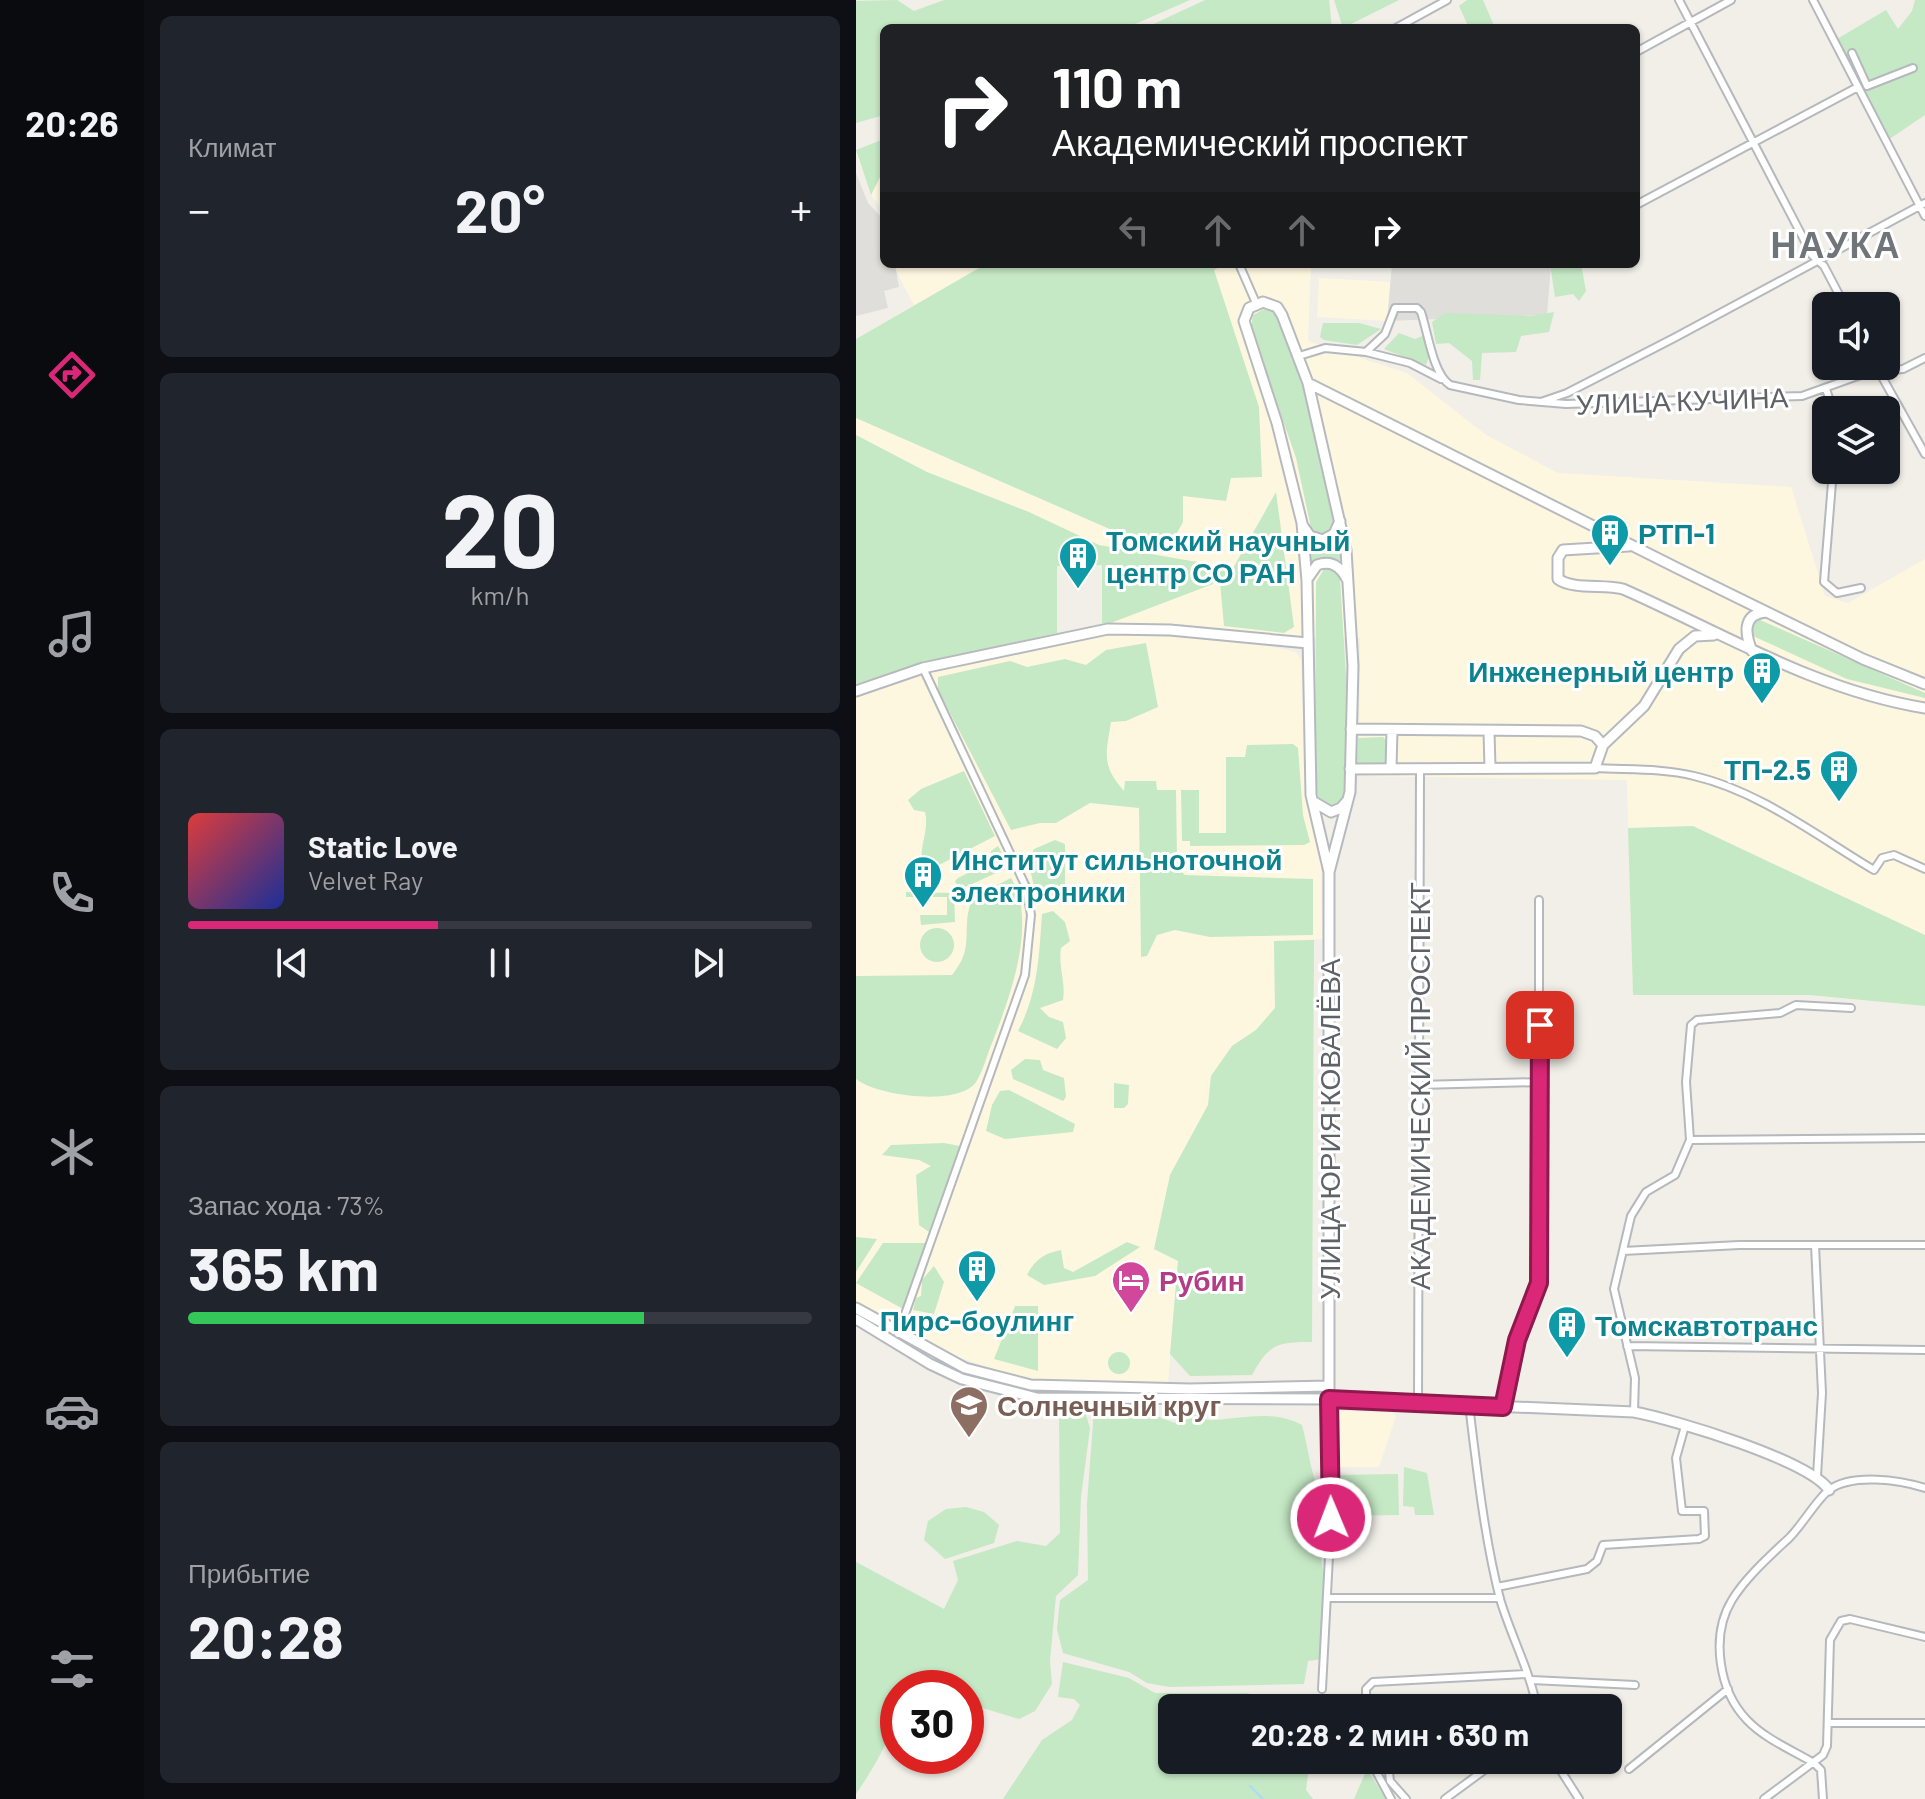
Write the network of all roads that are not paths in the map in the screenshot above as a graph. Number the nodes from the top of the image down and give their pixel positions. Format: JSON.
{"nodes":[{"id":1,"x":1447,"y":0,"type":"edge"},
{"id":2,"x":1679,"y":0,"type":"edge"},
{"id":3,"x":1731,"y":0,"type":"edge"},
{"id":4,"x":1813,"y":0,"type":"edge"},
{"id":5,"x":1691,"y":23,"type":"junction"},
{"id":6,"x":1403,"y":24,"type":"edge"},
{"id":7,"x":1640,"y":50,"type":"edge"},
{"id":8,"x":1852,"y":53,"type":"dead end"},
{"id":9,"x":1913,"y":68,"type":"dead end"},
{"id":10,"x":1856,"y":88,"type":"junction"},
{"id":11,"x":1755,"y":143,"type":"junction"},
{"id":12,"x":1640,"y":203,"type":"edge"},
{"id":13,"x":1922,"y":205,"type":"edge"},
{"id":14,"x":1925,"y":216,"type":"edge"},
{"id":15,"x":1818,"y":261,"type":"junction"},
{"id":16,"x":1241,"y":268,"type":"edge"},
{"id":17,"x":1837,"y":292,"type":"edge"},
{"id":18,"x":1256,"y":303,"type":"junction"},
{"id":19,"x":1366,"y":352,"type":"junction"},
{"id":20,"x":1299,"y":356,"type":"junction"},
{"id":21,"x":1925,"y":358,"type":"edge"},
{"id":22,"x":1900,"y":369,"type":"edge"},
{"id":23,"x":1442,"y":380,"type":"junction"},
{"id":24,"x":1848,"y":380,"type":"edge"},
{"id":25,"x":1885,"y":380,"type":"edge"},
{"id":26,"x":1308,"y":383,"type":"junction"},
{"id":27,"x":1826,"y":389,"type":"junction"},
{"id":28,"x":1567,"y":393,"type":"junction"},
{"id":29,"x":1828,"y":396,"type":"edge"},
{"id":30,"x":1538,"y":403,"type":"junction"},
{"id":31,"x":1566,"y":404,"type":"junction"},
{"id":32,"x":1925,"y":454,"type":"edge"},
{"id":33,"x":1832,"y":484,"type":"edge"},
{"id":34,"x":1341,"y":517,"type":"junction"},
{"id":35,"x":1302,"y":523,"type":"junction"},
{"id":36,"x":1632,"y":546,"type":"junction"},
{"id":37,"x":1347,"y":580,"type":"junction"},
{"id":38,"x":1307,"y":581,"type":"junction"},
{"id":39,"x":1861,"y":588,"type":"dead end"},
{"id":40,"x":1769,"y":612,"type":"junction"},
{"id":41,"x":1724,"y":637,"type":"junction"},
{"id":42,"x":1308,"y":643,"type":"junction"},
{"id":43,"x":1752,"y":651,"type":"junction"},
{"id":44,"x":923,"y":668,"type":"junction"},
{"id":45,"x":1925,"y":684,"type":"edge"},
{"id":46,"x":856,"y":691,"type":"edge"},
{"id":47,"x":1925,"y":708,"type":"edge"},
{"id":48,"x":1351,"y":729,"type":"junction"},
{"id":49,"x":1392,"y":730,"type":"junction"},
{"id":50,"x":1489,"y":731,"type":"junction"},
{"id":51,"x":1603,"y":745,"type":"junction"},
{"id":52,"x":1490,"y":768,"type":"junction"},
{"id":53,"x":1595,"y":768,"type":"junction"},
{"id":54,"x":1350,"y":769,"type":"junction"},
{"id":55,"x":1391,"y":769,"type":"junction"},
{"id":56,"x":1420,"y":769,"type":"junction"},
{"id":57,"x":1311,"y":795,"type":"junction"},
{"id":58,"x":1348,"y":800,"type":"junction"},
{"id":59,"x":1925,"y":869,"type":"edge"},
{"id":60,"x":1329,"y":872,"type":"junction"},
{"id":61,"x":1539,"y":900,"type":"dead end"},
{"id":62,"x":1851,"y":1008,"type":"dead end"},
{"id":63,"x":1540,"y":1082,"type":"junction"},
{"id":64,"x":1418,"y":1085,"type":"junction"},
{"id":65,"x":1925,"y":1138,"type":"edge"},
{"id":66,"x":1690,"y":1140,"type":"junction"},
{"id":67,"x":1815,"y":1245,"type":"junction"},
{"id":68,"x":1925,"y":1245,"type":"edge"},
{"id":69,"x":1623,"y":1251,"type":"junction"},
{"id":70,"x":856,"y":1308,"type":"edge"},
{"id":71,"x":856,"y":1319,"type":"edge"},
{"id":72,"x":898,"y":1334,"type":"junction"},
{"id":73,"x":1627,"y":1346,"type":"junction"},
{"id":74,"x":1818,"y":1349,"type":"junction"},
{"id":75,"x":1925,"y":1350,"type":"edge"},
{"id":76,"x":1329,"y":1386,"type":"junction"},
{"id":77,"x":1048,"y":1388,"type":"junction"},
{"id":78,"x":1190,"y":1394,"type":"junction"},
{"id":79,"x":1048,"y":1399,"type":"junction"},
{"id":80,"x":1329,"y":1399,"type":"junction"},
{"id":81,"x":1418,"y":1403,"type":"junction"},
{"id":82,"x":1469,"y":1405,"type":"junction"},
{"id":83,"x":1503,"y":1407,"type":"junction"},
{"id":84,"x":1634,"y":1412,"type":"junction"},
{"id":85,"x":1685,"y":1426,"type":"junction"},
{"id":86,"x":1817,"y":1476,"type":"junction"},
{"id":87,"x":1925,"y":1478,"type":"edge"},
{"id":88,"x":1915,"y":1485,"type":"junction"},
{"id":89,"x":1925,"y":1488,"type":"edge"},
{"id":90,"x":1829,"y":1490,"type":"junction"},
{"id":91,"x":1497,"y":1587,"type":"junction"},
{"id":92,"x":1329,"y":1598,"type":"junction"},
{"id":93,"x":1500,"y":1598,"type":"junction"},
{"id":94,"x":1925,"y":1637,"type":"edge"},
{"id":95,"x":1526,"y":1674,"type":"junction"},
{"id":96,"x":1532,"y":1680,"type":"junction"},
{"id":97,"x":1635,"y":1685,"type":"dead end"},
{"id":98,"x":1322,"y":1689,"type":"dead end"},
{"id":99,"x":1728,"y":1689,"type":"junction"},
{"id":100,"x":1366,"y":1694,"type":"edge"},
{"id":101,"x":1534,"y":1694,"type":"edge"},
{"id":102,"x":1828,"y":1723,"type":"junction"},
{"id":103,"x":1925,"y":1723,"type":"edge"},
{"id":104,"x":1814,"y":1763,"type":"junction"},
{"id":105,"x":1629,"y":1769,"type":"dead end"},
{"id":106,"x":1378,"y":1774,"type":"edge"},
{"id":107,"x":1389,"y":1774,"type":"edge"},
{"id":108,"x":1479,"y":1774,"type":"edge"},
{"id":109,"x":1563,"y":1774,"type":"edge"},
{"id":110,"x":1391,"y":1799,"type":"edge"},
{"id":111,"x":1406,"y":1799,"type":"edge"},
{"id":112,"x":1445,"y":1799,"type":"edge"},
{"id":113,"x":1579,"y":1799,"type":"edge"},
{"id":114,"x":1764,"y":1799,"type":"edge"},
{"id":115,"x":1823,"y":1799,"type":"edge"}],
"edges":[{"from":1,"to":6,"type":"street"},
{"from":2,"to":5,"type":"street"},
{"from":3,"to":5,"type":"street"},
{"from":4,"to":10,"type":"street"},
{"from":5,"to":7,"type":"street"},
{"from":5,"to":11,"type":"street"},
{"from":8,"to":9,"type":"street"},
{"from":10,"to":11,"type":"street"},
{"from":10,"to":13,"type":"street"},
{"from":11,"to":12,"type":"street"},
{"from":11,"to":15,"type":"street"},
{"from":13,"to":14,"type":"street"},
{"from":13,"to":15,"type":"street"},
{"from":15,"to":17,"type":"street"},
{"from":15,"to":28,"type":"street"},
{"from":16,"to":18,"type":"street"},
{"from":18,"to":20,"type":"street","name":"УЛИЦА ЮРИЯ КОВАЛЁВА"},
{"from":18,"to":35,"type":"street","name":"УЛИЦА ЮРИЯ КОВАЛЁВА"},
{"from":19,"to":20,"type":"street","name":"УЛИЦА КУЧИНА"},
{"from":19,"to":23,"type":"street","name":"УЛИЦА КУЧИНА"},
{"from":19,"to":23,"type":"street"},
{"from":20,"to":26,"type":"street","name":"УЛИЦА ЮРИЯ КОВАЛЁВА"},
{"from":21,"to":22,"type":"street","name":"УЛИЦА КУЧИНА"},
{"from":23,"to":30,"type":"street","name":"УЛИЦА КУЧИНА"},
{"from":24,"to":27,"type":"street","name":"УЛИЦА КУЧИНА"},
{"from":25,"to":32,"type":"street"},
{"from":26,"to":34,"type":"street","name":"УЛИЦА ЮРИЯ КОВАЛЁВА"},
{"from":26,"to":36,"type":"street"},
{"from":27,"to":29,"type":"street","name":"УЛИЦА КУЧИНА"},
{"from":27,"to":31,"type":"street","name":"УЛИЦА КУЧИНА"},
{"from":28,"to":30,"type":"street"},
{"from":28,"to":31,"type":"street"},
{"from":30,"to":31,"type":"street","name":"УЛИЦА КУЧИНА"},
{"from":33,"to":39,"type":"street"},
{"from":34,"to":35,"type":"street"},
{"from":34,"to":37,"type":"street","name":"УЛИЦА ЮРИЯ КОВАЛЁВА"},
{"from":35,"to":38,"type":"street","name":"УЛИЦА ЮРИЯ КОВАЛЁВА"},
{"from":36,"to":40,"type":"street"},
{"from":36,"to":41,"type":"street"},
{"from":37,"to":38,"type":"street"},
{"from":37,"to":48,"type":"street","name":"УЛИЦА ЮРИЯ КОВАЛЁВА"},
{"from":38,"to":42,"type":"street","name":"УЛИЦА ЮРИЯ КОВАЛЁВА"},
{"from":40,"to":43,"type":"street"},
{"from":40,"to":45,"type":"street"},
{"from":41,"to":43,"type":"street"},
{"from":41,"to":51,"type":"street"},
{"from":42,"to":44,"type":"street"},
{"from":42,"to":57,"type":"street","name":"УЛИЦА ЮРИЯ КОВАЛЁВА"},
{"from":43,"to":47,"type":"street"},
{"from":44,"to":46,"type":"street"},
{"from":44,"to":72,"type":"street"},
{"from":48,"to":49,"type":"street"},
{"from":48,"to":54,"type":"street","name":"УЛИЦА ЮРИЯ КОВАЛЁВА"},
{"from":49,"to":50,"type":"street"},
{"from":49,"to":55,"type":"street"},
{"from":50,"to":51,"type":"street"},
{"from":50,"to":52,"type":"street"},
{"from":51,"to":53,"type":"street"},
{"from":52,"to":53,"type":"street"},
{"from":52,"to":56,"type":"street"},
{"from":53,"to":59,"type":"street"},
{"from":54,"to":55,"type":"street"},
{"from":54,"to":58,"type":"street","name":"УЛИЦА ЮРИЯ КОВАЛЁВА"},
{"from":55,"to":56,"type":"street"},
{"from":56,"to":64,"type":"street","name":"АКАДЕМИЧЕСКИЙ ПРОСПЕКТ"},
{"from":57,"to":58,"type":"street"},
{"from":57,"to":60,"type":"street","name":"УЛИЦА ЮРИЯ КОВАЛЁВА"},
{"from":58,"to":60,"type":"street","name":"УЛИЦА ЮРИЯ КОВАЛЁВА"},
{"from":60,"to":76,"type":"street","name":"УЛИЦА ЮРИЯ КОВАЛЁВА"},
{"from":61,"to":63,"type":"street"},
{"from":62,"to":66,"type":"street"},
{"from":63,"to":64,"type":"street"},
{"from":63,"to":83,"type":"street"},
{"from":64,"to":81,"type":"street","name":"АКАДЕМИЧЕСКИЙ ПРОСПЕКТ"},
{"from":65,"to":66,"type":"street"},
{"from":66,"to":69,"type":"street"},
{"from":67,"to":68,"type":"street"},
{"from":67,"to":69,"type":"street"},
{"from":67,"to":74,"type":"street"},
{"from":69,"to":73,"type":"street"},
{"from":70,"to":72,"type":"street"},
{"from":71,"to":79,"type":"street"},
{"from":72,"to":77,"type":"street"},
{"from":73,"to":74,"type":"street"},
{"from":73,"to":84,"type":"street"},
{"from":74,"to":75,"type":"street"},
{"from":74,"to":86,"type":"street"},
{"from":76,"to":78,"type":"street"},
{"from":76,"to":80,"type":"street"},
{"from":77,"to":78,"type":"street"},
{"from":77,"to":79,"type":"street"},
{"from":78,"to":79,"type":"street"},
{"from":78,"to":80,"type":"street"},
{"from":80,"to":81,"type":"street"},
{"from":80,"to":92,"type":"street"},
{"from":81,"to":82,"type":"street"},
{"from":82,"to":83,"type":"street"},
{"from":82,"to":91,"type":"street"},
{"from":83,"to":84,"type":"street"},
{"from":84,"to":85,"type":"street"},
{"from":85,"to":86,"type":"street"},
{"from":85,"to":91,"type":"street"},
{"from":86,"to":90,"type":"street"},
{"from":87,"to":88,"type":"street"},
{"from":88,"to":89,"type":"street"},
{"from":88,"to":90,"type":"street"},
{"from":90,"to":99,"type":"street"},
{"from":91,"to":93,"type":"street"},
{"from":92,"to":93,"type":"street"},
{"from":92,"to":98,"type":"street"},
{"from":93,"to":95,"type":"street"},
{"from":94,"to":102,"type":"street"},
{"from":95,"to":96,"type":"street"},
{"from":95,"to":100,"type":"street"},
{"from":96,"to":97,"type":"street"},
{"from":96,"to":101,"type":"street"},
{"from":99,"to":104,"type":"street"},
{"from":99,"to":105,"type":"street"},
{"from":102,"to":103,"type":"street"},
{"from":102,"to":104,"type":"street"},
{"from":104,"to":114,"type":"street"},
{"from":104,"to":115,"type":"street"},
{"from":106,"to":110,"type":"street"},
{"from":107,"to":111,"type":"street"},
{"from":108,"to":112,"type":"street"},
{"from":109,"to":113,"type":"street"}]}
